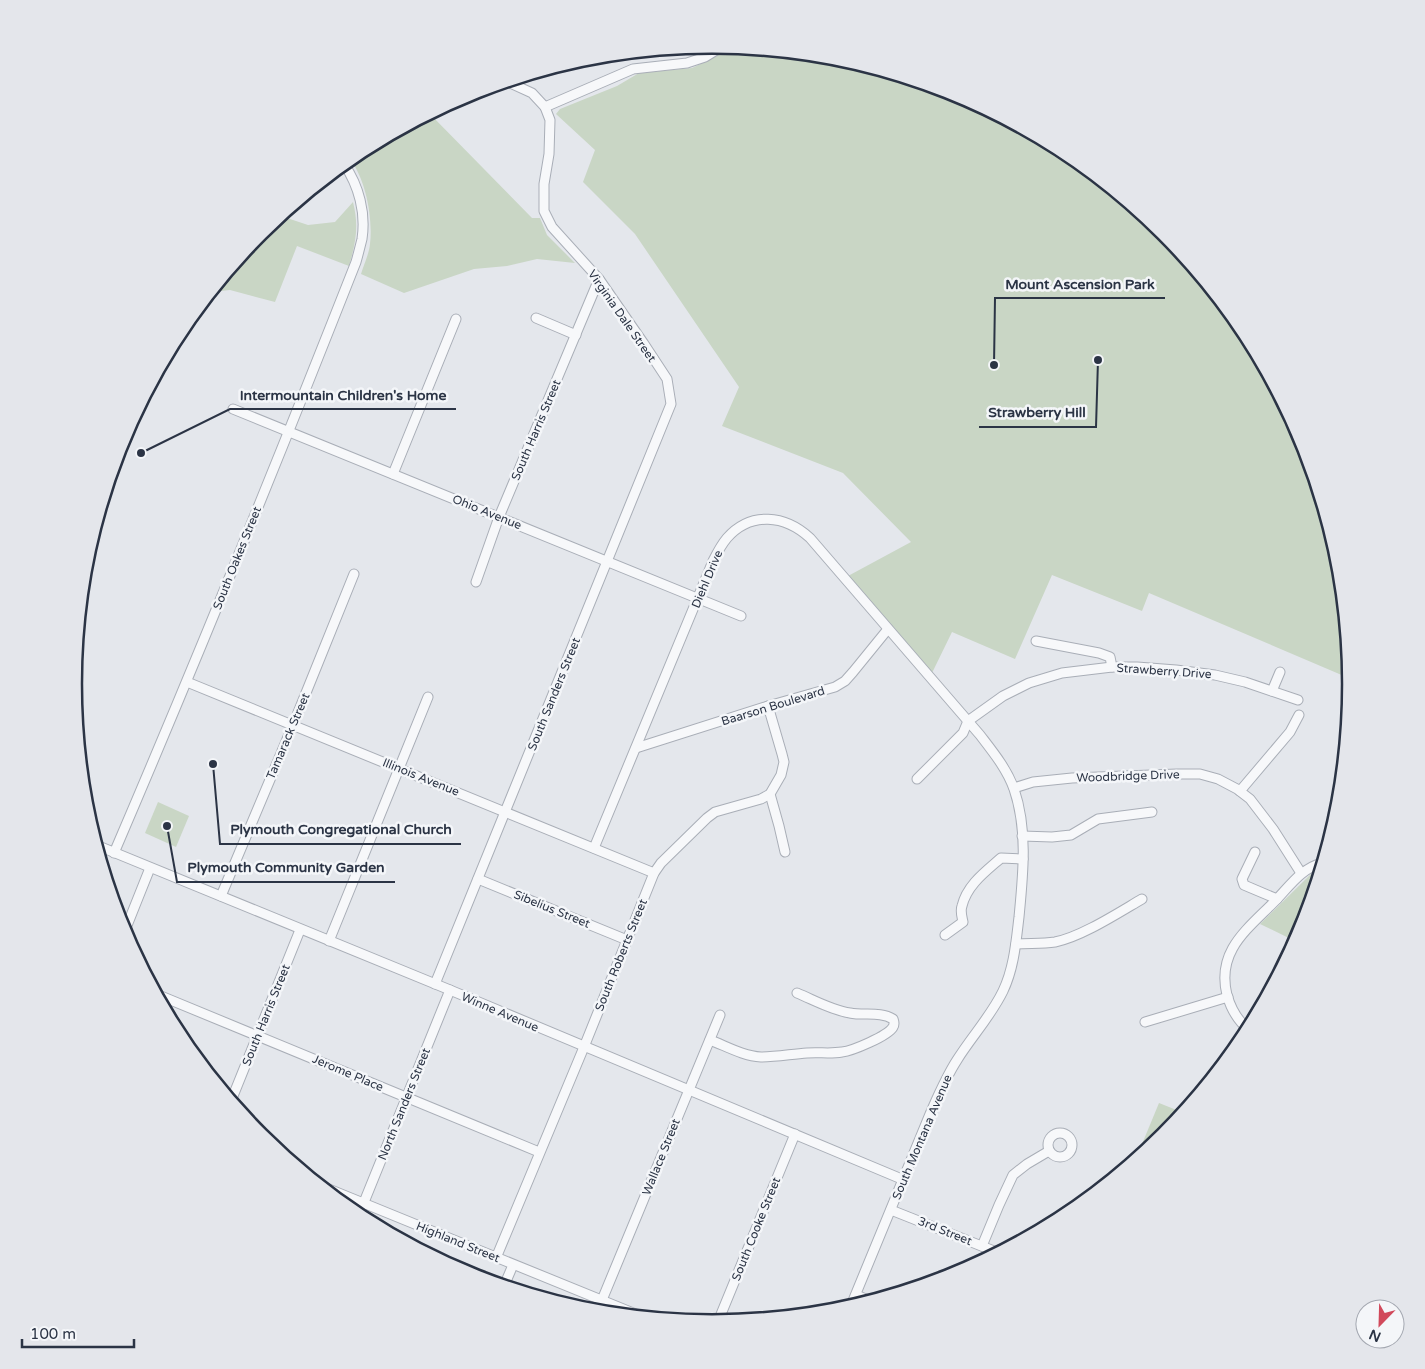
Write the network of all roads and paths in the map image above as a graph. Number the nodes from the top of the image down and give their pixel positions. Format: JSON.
{"nodes":[{"id":1,"x":710,"y":54,"type":"edge"},
{"id":2,"x":515,"y":85,"type":"edge"},
{"id":3,"x":545,"y":107,"type":"junction"},
{"id":4,"x":348,"y":170,"type":"edge"},
{"id":5,"x":599,"y":279,"type":"junction"},
{"id":6,"x":536,"y":318,"type":"dead end"},
{"id":7,"x":456,"y":319,"type":"dead end"},
{"id":8,"x":576,"y":335,"type":"junction"},
{"id":9,"x":671,"y":404,"type":"joint"},
{"id":10,"x":233,"y":409,"type":"dead end"},
{"id":11,"x":289,"y":432,"type":"junction"},
{"id":12,"x":393,"y":474,"type":"junction"},
{"id":13,"x":499,"y":517,"type":"junction"},
{"id":14,"x":608,"y":562,"type":"junction"},
{"id":15,"x":354,"y":574,"type":"dead end"},
{"id":16,"x":476,"y":582,"type":"dead end"},
{"id":17,"x":698,"y":598,"type":"junction"},
{"id":18,"x":741,"y":616,"type":"dead end"},
{"id":19,"x":888,"y":629,"type":"junction"},
{"id":20,"x":1036,"y":641,"type":"dead end"},
{"id":21,"x":1112,"y":667,"type":"junction"},
{"id":22,"x":1280,"y":672,"type":"dead end"},
{"id":23,"x":187,"y":682,"type":"junction"},
{"id":24,"x":1272,"y":691,"type":"junction"},
{"id":25,"x":428,"y":696,"type":"dead end"},
{"id":26,"x":1298,"y":700,"type":"dead end"},
{"id":27,"x":768,"y":706,"type":"junction"},
{"id":28,"x":1299,"y":715,"type":"dead end"},
{"id":29,"x":968,"y":721,"type":"junction"},
{"id":30,"x":293,"y":725,"type":"junction"},
{"id":31,"x":636,"y":748,"type":"junction"},
{"id":32,"x":399,"y":769,"type":"junction"},
{"id":33,"x":917,"y":779,"type":"dead end"},
{"id":34,"x":1014,"y":788,"type":"junction"},
{"id":35,"x":1240,"y":791,"type":"junction"},
{"id":36,"x":770,"y":794,"type":"junction"},
{"id":37,"x":505,"y":812,"type":"junction"},
{"id":38,"x":1152,"y":812,"type":"dead end"},
{"id":39,"x":1022,"y":836,"type":"junction"},
{"id":40,"x":103,"y":848,"type":"edge"},
{"id":41,"x":594,"y":848,"type":"junction"},
{"id":42,"x":114,"y":852,"type":"junction"},
{"id":43,"x":785,"y":852,"type":"dead end"},
{"id":44,"x":1255,"y":852,"type":"dead end"},
{"id":45,"x":1023,"y":859,"type":"junction"},
{"id":46,"x":1317,"y":864,"type":"edge"},
{"id":47,"x":150,"y":868,"type":"junction"},
{"id":48,"x":654,"y":873,"type":"junction"},
{"id":49,"x":1301,"y":873,"type":"junction"},
{"id":50,"x":478,"y":879,"type":"junction"},
{"id":51,"x":221,"y":896,"type":"junction"},
{"id":52,"x":1278,"y":899,"type":"junction"},
{"id":53,"x":1142,"y":900,"type":"dead end"},
{"id":54,"x":128,"y":922,"type":"edge"},
{"id":55,"x":300,"y":930,"type":"junction"},
{"id":56,"x":945,"y":935,"type":"dead end"},
{"id":57,"x":627,"y":940,"type":"junction"},
{"id":58,"x":329,"y":941,"type":"junction"},
{"id":59,"x":1016,"y":944,"type":"junction"},
{"id":60,"x":435,"y":984,"type":"junction"},
{"id":61,"x":450,"y":990,"type":"junction"},
{"id":62,"x":797,"y":993,"type":"dead end"},
{"id":63,"x":1228,"y":997,"type":"junction"},
{"id":64,"x":165,"y":998,"type":"edge"},
{"id":65,"x":720,"y":1015,"type":"dead end"},
{"id":66,"x":1145,"y":1022,"type":"dead end"},
{"id":67,"x":1244,"y":1024,"type":"edge"},
{"id":68,"x":257,"y":1035,"type":"junction"},
{"id":69,"x":710,"y":1040,"type":"junction"},
{"id":70,"x":584,"y":1047,"type":"junction"},
{"id":71,"x":688,"y":1091,"type":"junction"},
{"id":72,"x":233,"y":1094,"type":"edge"},
{"id":73,"x":407,"y":1097,"type":"junction"},
{"id":74,"x":795,"y":1134,"type":"junction"},
{"id":75,"x":1049,"y":1151,"type":"dead end"},
{"id":76,"x":539,"y":1152,"type":"junction"},
{"id":77,"x":904,"y":1180,"type":"junction"},
{"id":78,"x":341,"y":1194,"type":"edge"},
{"id":79,"x":364,"y":1203,"type":"junction"},
{"id":80,"x":362,"y":1209,"type":"edge"},
{"id":81,"x":891,"y":1210,"type":"junction"},
{"id":82,"x":982,"y":1246,"type":"junction"},
{"id":83,"x":991,"y":1250,"type":"edge"},
{"id":84,"x":496,"y":1258,"type":"junction"},
{"id":85,"x":513,"y":1265,"type":"junction"},
{"id":86,"x":506,"y":1281,"type":"edge"},
{"id":87,"x":856,"y":1295,"type":"junction"},
{"id":88,"x":861,"y":1297,"type":"edge"},
{"id":89,"x":854,"y":1299,"type":"edge"},
{"id":90,"x":602,"y":1300,"type":"junction"},
{"id":91,"x":623,"y":1309,"type":"edge"},
{"id":92,"x":721,"y":1315,"type":"edge"}],
"edges":[{"from":1,"to":3,"type":"street"},
{"from":2,"to":3,"type":"street"},
{"from":3,"to":5,"type":"street","name":"Virginia Dale Street"},
{"from":4,"to":11,"type":"street","name":"South Oakes Street"},
{"from":5,"to":8,"type":"street","name":"South Harris Street"},
{"from":5,"to":9,"type":"street","name":"Virginia Dale Street"},
{"from":6,"to":8,"type":"street"},
{"from":7,"to":12,"type":"street"},
{"from":8,"to":13,"type":"street","name":"South Harris Street"},
{"from":9,"to":14,"type":"street","name":"South Sanders Street"},
{"from":10,"to":11,"type":"street","name":"Ohio Avenue"},
{"from":11,"to":12,"type":"street","name":"Ohio Avenue"},
{"from":11,"to":23,"type":"street","name":"South Oakes Street"},
{"from":12,"to":13,"type":"street","name":"Ohio Avenue"},
{"from":13,"to":14,"type":"street","name":"Ohio Avenue"},
{"from":13,"to":16,"type":"street","name":"South Harris Street"},
{"from":14,"to":17,"type":"street","name":"Ohio Avenue"},
{"from":14,"to":37,"type":"street","name":"South Sanders Street"},
{"from":15,"to":30,"type":"street","name":"Tamarack Street"},
{"from":17,"to":18,"type":"street","name":"Ohio Avenue"},
{"from":17,"to":19,"type":"street","name":"Diehl Drive"},
{"from":17,"to":31,"type":"street","name":"Diehl Drive"},
{"from":19,"to":27,"type":"street","name":"Baarson Boulevard"},
{"from":19,"to":29,"type":"street","name":"Diehl Drive"},
{"from":20,"to":21,"type":"street"},
{"from":21,"to":24,"type":"street","name":"Strawberry Drive"},
{"from":21,"to":29,"type":"street","name":"Strawberry Drive"},
{"from":22,"to":24,"type":"street"},
{"from":23,"to":30,"type":"street","name":"Illinois Avenue"},
{"from":23,"to":42,"type":"street","name":"South Oakes Street"},
{"from":24,"to":26,"type":"street","name":"Strawberry Drive"},
{"from":25,"to":32,"type":"street"},
{"from":27,"to":31,"type":"street","name":"Baarson Boulevard"},
{"from":27,"to":36,"type":"street"},
{"from":28,"to":35,"type":"street"},
{"from":29,"to":33,"type":"street","name":"Strawberry Drive"},
{"from":29,"to":34,"type":"street","name":"South Montana Avenue"},
{"from":30,"to":32,"type":"street","name":"Illinois Avenue"},
{"from":30,"to":51,"type":"street","name":"Tamarack Street"},
{"from":31,"to":41,"type":"street","name":"Diehl Drive"},
{"from":32,"to":37,"type":"street","name":"Illinois Avenue"},
{"from":32,"to":58,"type":"street"},
{"from":34,"to":35,"type":"street","name":"Woodbridge Drive"},
{"from":34,"to":39,"type":"street","name":"South Montana Avenue"},
{"from":35,"to":49,"type":"street","name":"Woodbridge Drive"},
{"from":36,"to":43,"type":"street"},
{"from":36,"to":48,"type":"street","name":"South Roberts Street"},
{"from":37,"to":41,"type":"street","name":"Illinois Avenue"},
{"from":37,"to":50,"type":"street","name":"South Sanders Street"},
{"from":38,"to":39,"type":"street"},
{"from":39,"to":45,"type":"street","name":"South Montana Avenue"},
{"from":40,"to":42,"type":"street","name":"Winne Avenue"},
{"from":41,"to":48,"type":"street","name":"Illinois Avenue"},
{"from":42,"to":47,"type":"street","name":"Winne Avenue"},
{"from":44,"to":52,"type":"street"},
{"from":45,"to":56,"type":"street"},
{"from":45,"to":59,"type":"street","name":"South Montana Avenue"},
{"from":46,"to":49,"type":"street"},
{"from":47,"to":51,"type":"street","name":"Winne Avenue"},
{"from":47,"to":54,"type":"street"},
{"from":48,"to":57,"type":"street","name":"South Roberts Street"},
{"from":49,"to":52,"type":"street"},
{"from":50,"to":57,"type":"street","name":"Sibelius Street"},
{"from":50,"to":60,"type":"street","name":"South Sanders Street"},
{"from":51,"to":55,"type":"street","name":"Winne Avenue"},
{"from":52,"to":63,"type":"street"},
{"from":53,"to":59,"type":"street"},
{"from":55,"to":58,"type":"street","name":"Winne Avenue"},
{"from":55,"to":68,"type":"street","name":"South Harris Street"},
{"from":57,"to":70,"type":"street","name":"South Roberts Street"},
{"from":58,"to":60,"type":"street","name":"Winne Avenue"},
{"from":59,"to":77,"type":"street","name":"South Montana Avenue"},
{"from":60,"to":61,"type":"street","name":"Winne Avenue"},
{"from":61,"to":70,"type":"street","name":"Winne Avenue"},
{"from":61,"to":73,"type":"street","name":"North Sanders Street"},
{"from":62,"to":69,"type":"street"},
{"from":63,"to":66,"type":"street"},
{"from":63,"to":67,"type":"street"},
{"from":64,"to":68,"type":"street","name":"Jerome Place"},
{"from":65,"to":69,"type":"street","name":"Wallace Street"},
{"from":68,"to":72,"type":"street","name":"South Harris Street"},
{"from":68,"to":73,"type":"street","name":"Jerome Place"},
{"from":69,"to":71,"type":"street","name":"Wallace Street"},
{"from":70,"to":71,"type":"street","name":"Winne Avenue"},
{"from":70,"to":76,"type":"street","name":"South Roberts Street"},
{"from":71,"to":74,"type":"street","name":"Winne Avenue"},
{"from":71,"to":90,"type":"street","name":"Wallace Street"},
{"from":73,"to":76,"type":"street","name":"Jerome Place"},
{"from":73,"to":79,"type":"street","name":"North Sanders Street"},
{"from":74,"to":77,"type":"street","name":"Winne Avenue"},
{"from":74,"to":92,"type":"street","name":"South Cooke Street"},
{"from":75,"to":82,"type":"street"},
{"from":76,"to":84,"type":"street","name":"South Roberts Street"},
{"from":77,"to":81,"type":"street","name":"South Montana Avenue"},
{"from":78,"to":79,"type":"street","name":"Highland Street"},
{"from":79,"to":80,"type":"street","name":"North Sanders Street"},
{"from":79,"to":84,"type":"street","name":"Highland Street"},
{"from":81,"to":82,"type":"street","name":"3rd Street"},
{"from":81,"to":87,"type":"street","name":"South Montana Avenue"},
{"from":82,"to":83,"type":"street","name":"3rd Street"},
{"from":84,"to":85,"type":"street","name":"Highland Street"},
{"from":85,"to":86,"type":"street"},
{"from":85,"to":90,"type":"street","name":"Highland Street"},
{"from":87,"to":88,"type":"street"},
{"from":87,"to":89,"type":"street","name":"South Montana Avenue"},
{"from":90,"to":91,"type":"street"}]}
